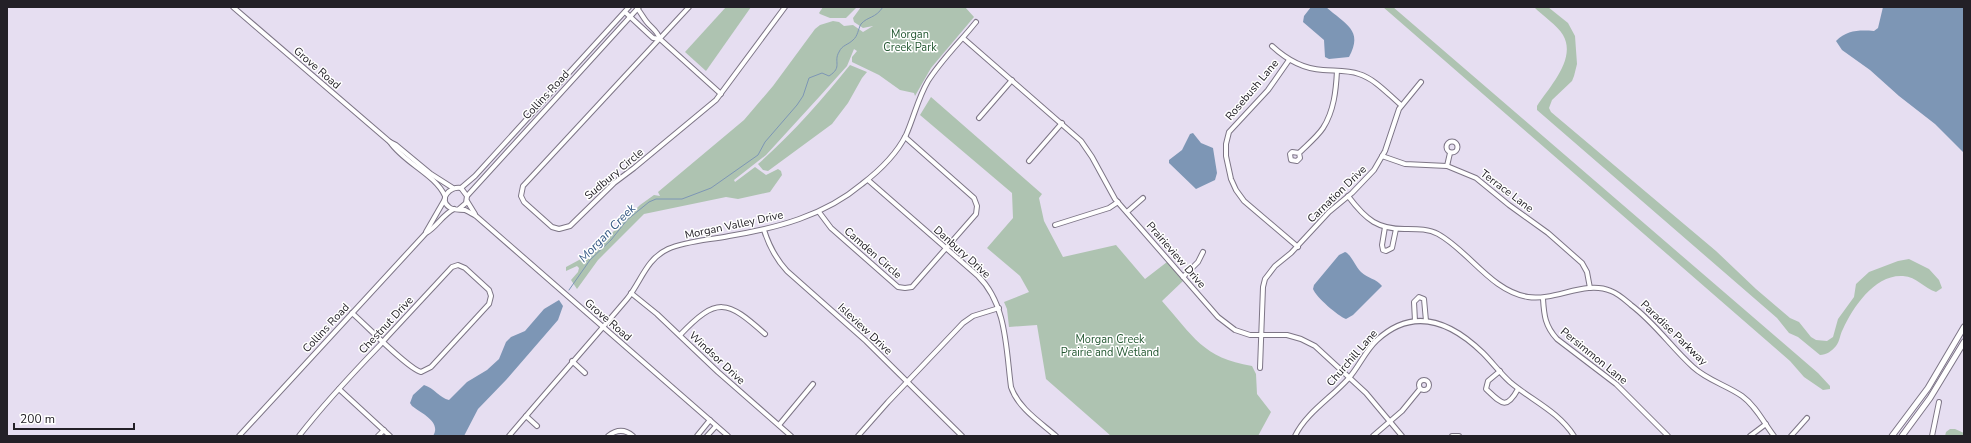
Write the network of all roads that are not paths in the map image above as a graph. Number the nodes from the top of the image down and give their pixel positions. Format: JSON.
{"nodes":[{"id":1,"x":233,"y":7,"type":"edge"},
{"id":2,"x":630,"y":7,"type":"edge"},
{"id":3,"x":689,"y":7,"type":"edge"},
{"id":4,"x":785,"y":7,"type":"edge"},
{"id":5,"x":638,"y":8,"type":"edge"},
{"id":6,"x":625,"y":12,"type":"junction"},
{"id":7,"x":631,"y":17,"type":"junction"},
{"id":8,"x":976,"y":22,"type":"dead end"},
{"id":9,"x":660,"y":38,"type":"junction"},
{"id":10,"x":963,"y":38,"type":"junction"},
{"id":11,"x":1272,"y":46,"type":"dead end"},
{"id":12,"x":1289,"y":60,"type":"junction"},
{"id":13,"x":1337,"y":70,"type":"junction"},
{"id":14,"x":1012,"y":80,"type":"junction"},
{"id":15,"x":1421,"y":82,"type":"dead end"},
{"id":16,"x":721,"y":94,"type":"junction"},
{"id":17,"x":1401,"y":105,"type":"junction"},
{"id":18,"x":979,"y":118,"type":"dead end"},
{"id":19,"x":1062,"y":123,"type":"junction"},
{"id":20,"x":904,"y":138,"type":"junction"},
{"id":21,"x":390,"y":142,"type":"junction"},
{"id":22,"x":1299,"y":153,"type":"dead end"},
{"id":23,"x":1450,"y":153,"type":"dead end"},
{"id":24,"x":1382,"y":156,"type":"junction"},
{"id":25,"x":1029,"y":161,"type":"dead end"},
{"id":26,"x":1448,"y":166,"type":"junction"},
{"id":27,"x":868,"y":180,"type":"junction"},
{"id":28,"x":453,"y":188,"type":"junction"},
{"id":29,"x":461,"y":188,"type":"junction"},
{"id":30,"x":1348,"y":196,"type":"junction"},
{"id":31,"x":445,"y":198,"type":"junction"},
{"id":32,"x":467,"y":198,"type":"junction"},
{"id":33,"x":1143,"y":198,"type":"dead end"},
{"id":34,"x":1118,"y":202,"type":"junction"},
{"id":35,"x":456,"y":209,"type":"junction"},
{"id":36,"x":819,"y":212,"type":"junction"},
{"id":37,"x":1127,"y":212,"type":"junction"},
{"id":38,"x":476,"y":216,"type":"junction"},
{"id":39,"x":1055,"y":225,"type":"dead end"},
{"id":40,"x":1385,"y":227,"type":"junction"},
{"id":41,"x":1396,"y":229,"type":"junction"},
{"id":42,"x":764,"y":230,"type":"junction"},
{"id":43,"x":426,"y":233,"type":"junction"},
{"id":44,"x":1298,"y":247,"type":"junction"},
{"id":45,"x":946,"y":249,"type":"junction"},
{"id":46,"x":1203,"y":252,"type":"dead end"},
{"id":47,"x":1183,"y":276,"type":"junction"},
{"id":48,"x":1590,"y":288,"type":"junction"},
{"id":49,"x":631,"y":293,"type":"junction"},
{"id":50,"x":491,"y":296,"type":"junction"},
{"id":51,"x":498,"y":296,"type":"dead end"},
{"id":52,"x":1543,"y":299,"type":"junction"},
{"id":53,"x":999,"y":308,"type":"junction"},
{"id":54,"x":352,"y":313,"type":"junction"},
{"id":55,"x":1415,"y":321,"type":"junction"},
{"id":56,"x":1426,"y":321,"type":"junction"},
{"id":57,"x":602,"y":326,"type":"junction"},
{"id":58,"x":1964,"y":327,"type":"edge"},
{"id":59,"x":766,"y":334,"type":"dead end"},
{"id":60,"x":680,"y":335,"type":"junction"},
{"id":61,"x":1262,"y":336,"type":"junction"},
{"id":62,"x":383,"y":341,"type":"junction"},
{"id":63,"x":1964,"y":342,"type":"edge"},
{"id":64,"x":572,"y":361,"type":"junction"},
{"id":65,"x":1260,"y":368,"type":"dead end"},
{"id":66,"x":1500,"y":371,"type":"junction"},
{"id":67,"x":585,"y":373,"type":"dead end"},
{"id":68,"x":1350,"y":378,"type":"junction"},
{"id":69,"x":908,"y":381,"type":"junction"},
{"id":70,"x":813,"y":384,"type":"dead end"},
{"id":71,"x":339,"y":389,"type":"junction"},
{"id":72,"x":1420,"y":389,"type":"dead end"},
{"id":73,"x":1518,"y":389,"type":"junction"},
{"id":74,"x":1939,"y":402,"type":"dead end"},
{"id":75,"x":526,"y":416,"type":"junction"},
{"id":76,"x":1807,"y":418,"type":"dead end"},
{"id":77,"x":710,"y":420,"type":"junction"},
{"id":78,"x":1390,"y":421,"type":"junction"},
{"id":79,"x":1766,"y":424,"type":"junction"},
{"id":80,"x":779,"y":425,"type":"junction"},
{"id":81,"x":537,"y":426,"type":"dead end"},
{"id":82,"x":716,"y":426,"type":"junction"},
{"id":83,"x":384,"y":430,"type":"junction"},
{"id":84,"x":239,"y":436,"type":"edge"},
{"id":85,"x":299,"y":436,"type":"edge"},
{"id":86,"x":378,"y":436,"type":"edge"},
{"id":87,"x":390,"y":436,"type":"edge"},
{"id":88,"x":508,"y":436,"type":"edge"},
{"id":89,"x":608,"y":436,"type":"edge"},
{"id":90,"x":633,"y":436,"type":"edge"},
{"id":91,"x":697,"y":436,"type":"edge"},
{"id":92,"x":707,"y":436,"type":"edge"},
{"id":93,"x":728,"y":436,"type":"edge"},
{"id":94,"x":791,"y":436,"type":"edge"},
{"id":95,"x":858,"y":436,"type":"edge"},
{"id":96,"x":962,"y":436,"type":"edge"},
{"id":97,"x":1056,"y":436,"type":"edge"},
{"id":98,"x":1295,"y":436,"type":"edge"},
{"id":99,"x":1373,"y":436,"type":"edge"},
{"id":100,"x":1402,"y":436,"type":"edge"},
{"id":101,"x":1452,"y":436,"type":"edge"},
{"id":102,"x":1459,"y":436,"type":"edge"},
{"id":103,"x":1574,"y":436,"type":"edge"},
{"id":104,"x":1668,"y":436,"type":"edge"},
{"id":105,"x":1750,"y":436,"type":"edge"},
{"id":106,"x":1774,"y":436,"type":"edge"},
{"id":107,"x":1792,"y":436,"type":"edge"},
{"id":108,"x":1892,"y":436,"type":"edge"},
{"id":109,"x":1902,"y":436,"type":"edge"},
{"id":110,"x":1932,"y":436,"type":"edge"}],
"edges":[{"from":1,"to":21,"type":"street","name":"Grove Road"},
{"from":2,"to":6,"type":"street","name":"Collins Road"},
{"from":3,"to":9,"type":"street","name":"Sudbury Circle"},
{"from":4,"to":16,"type":"street","name":"Sudbury Circle"},
{"from":5,"to":7,"type":"street","name":"Collins Road"},
{"from":5,"to":9,"type":"street"},
{"from":6,"to":7,"type":"street"},
{"from":6,"to":29,"type":"street","name":"Collins Road"},
{"from":7,"to":9,"type":"street"},
{"from":7,"to":32,"type":"street","name":"Collins Road"},
{"from":8,"to":10,"type":"street","name":"Morgan Valley Drive"},
{"from":9,"to":16,"type":"street"},
{"from":9,"to":16,"type":"street","name":"Sudbury Circle"},
{"from":10,"to":14,"type":"street","name":"Prairieview Drive"},
{"from":10,"to":20,"type":"street","name":"Morgan Valley Drive"},
{"from":11,"to":12,"type":"street"},
{"from":12,"to":13,"type":"street"},
{"from":12,"to":44,"type":"street","name":"Rosebush Lane"},
{"from":13,"to":17,"type":"street"},
{"from":13,"to":22,"type":"street"},
{"from":14,"to":18,"type":"street"},
{"from":14,"to":19,"type":"street","name":"Prairieview Drive"},
{"from":15,"to":17,"type":"street","name":"Carnation Drive"},
{"from":17,"to":24,"type":"street","name":"Carnation Drive"},
{"from":19,"to":25,"type":"street"},
{"from":19,"to":34,"type":"street","name":"Prairieview Drive"},
{"from":20,"to":27,"type":"street","name":"Morgan Valley Drive"},
{"from":20,"to":45,"type":"street","name":"Camden Circle"},
{"from":21,"to":28,"type":"street","name":"Grove Road"},
{"from":21,"to":31,"type":"street","name":"Grove Road"},
{"from":23,"to":26,"type":"street"},
{"from":24,"to":26,"type":"street","name":"Terrace Lane"},
{"from":24,"to":30,"type":"street","name":"Carnation Drive"},
{"from":26,"to":48,"type":"street","name":"Terrace Lane"},
{"from":27,"to":36,"type":"street","name":"Morgan Valley Drive"},
{"from":27,"to":45,"type":"street","name":"Danbury Drive"},
{"from":28,"to":29,"type":"street"},
{"from":28,"to":31,"type":"street"},
{"from":29,"to":32,"type":"street"},
{"from":30,"to":40,"type":"street","name":"Paradise Parkway"},
{"from":30,"to":44,"type":"street","name":"Carnation Drive"},
{"from":31,"to":35,"type":"street"},
{"from":31,"to":43,"type":"street","name":"Collins Road"},
{"from":32,"to":35,"type":"street"},
{"from":32,"to":38,"type":"street","name":"Grove Road"},
{"from":33,"to":37,"type":"street"},
{"from":34,"to":37,"type":"street","name":"Prairieview Drive"},
{"from":34,"to":39,"type":"street"},
{"from":35,"to":38,"type":"street","name":"Grove Road"},
{"from":35,"to":43,"type":"street","name":"Collins Road"},
{"from":36,"to":42,"type":"street","name":"Morgan Valley Drive"},
{"from":36,"to":45,"type":"street","name":"Camden Circle"},
{"from":37,"to":47,"type":"street","name":"Prairieview Drive"},
{"from":38,"to":57,"type":"street","name":"Grove Road"},
{"from":40,"to":41,"type":"street","name":"Paradise Parkway"},
{"from":40,"to":41,"type":"street"},
{"from":41,"to":52,"type":"street","name":"Paradise Parkway"},
{"from":42,"to":49,"type":"street","name":"Morgan Valley Drive"},
{"from":42,"to":69,"type":"street","name":"Isleview Drive"},
{"from":43,"to":54,"type":"street","name":"Collins Road"},
{"from":44,"to":61,"type":"street","name":"Carnation Drive"},
{"from":45,"to":53,"type":"street","name":"Danbury Drive"},
{"from":46,"to":47,"type":"street"},
{"from":47,"to":61,"type":"street","name":"Prairieview Drive"},
{"from":48,"to":52,"type":"street","name":"Paradise Parkway"},
{"from":48,"to":79,"type":"street","name":"Paradise Parkway"},
{"from":49,"to":57,"type":"street","name":"Morgan Valley Drive"},
{"from":49,"to":60,"type":"street","name":"Windsor Drive"},
{"from":50,"to":51,"type":"street"},
{"from":50,"to":62,"type":"street","name":"Chestnut Drive"},
{"from":50,"to":62,"type":"street"},
{"from":52,"to":104,"type":"street","name":"Persimmon Lane"},
{"from":53,"to":69,"type":"street"},
{"from":53,"to":97,"type":"street","name":"Danbury Drive"},
{"from":54,"to":62,"type":"street"},
{"from":54,"to":84,"type":"street","name":"Collins Road"},
{"from":55,"to":56,"type":"street","name":"Churchill Lane"},
{"from":55,"to":56,"type":"street"},
{"from":55,"to":68,"type":"street","name":"Churchill Lane"},
{"from":56,"to":66,"type":"street","name":"Churchill Lane"},
{"from":57,"to":64,"type":"street","name":"Morgan Valley Drive"},
{"from":57,"to":77,"type":"street","name":"Grove Road"},
{"from":58,"to":108,"type":"main road"},
{"from":59,"to":60,"type":"street"},
{"from":60,"to":80,"type":"street","name":"Windsor Drive"},
{"from":61,"to":65,"type":"street","name":"Carnation Drive"},
{"from":61,"to":68,"type":"street","name":"Prairieview Drive"},
{"from":62,"to":71,"type":"street","name":"Chestnut Drive"},
{"from":63,"to":109,"type":"main road"},
{"from":64,"to":67,"type":"street"},
{"from":64,"to":75,"type":"street","name":"Morgan Valley Drive"},
{"from":66,"to":73,"type":"street","name":"Churchill Lane"},
{"from":66,"to":73,"type":"street"},
{"from":68,"to":78,"type":"street","name":"Prairieview Drive"},
{"from":68,"to":98,"type":"street","name":"Churchill Lane"},
{"from":69,"to":95,"type":"street"},
{"from":69,"to":96,"type":"street","name":"Isleview Drive"},
{"from":70,"to":80,"type":"street"},
{"from":71,"to":83,"type":"street"},
{"from":71,"to":85,"type":"street","name":"Chestnut Drive"},
{"from":72,"to":78,"type":"street"},
{"from":73,"to":103,"type":"street","name":"Churchill Lane"},
{"from":74,"to":110,"type":"street"},
{"from":75,"to":81,"type":"street"},
{"from":75,"to":88,"type":"street","name":"Morgan Valley Drive"},
{"from":76,"to":107,"type":"street"},
{"from":77,"to":82,"type":"street","name":"Grove Road"},
{"from":77,"to":91,"type":"street"},
{"from":78,"to":99,"type":"street"},
{"from":78,"to":100,"type":"street","name":"Prairieview Drive"},
{"from":79,"to":105,"type":"street"},
{"from":79,"to":106,"type":"street","name":"Paradise Parkway"},
{"from":80,"to":94,"type":"street","name":"Windsor Drive"},
{"from":82,"to":92,"type":"street"},
{"from":82,"to":93,"type":"street","name":"Grove Road"},
{"from":83,"to":86,"type":"street"},
{"from":83,"to":87,"type":"street"},
{"from":89,"to":90,"type":"street"},
{"from":101,"to":102,"type":"street"}]}
